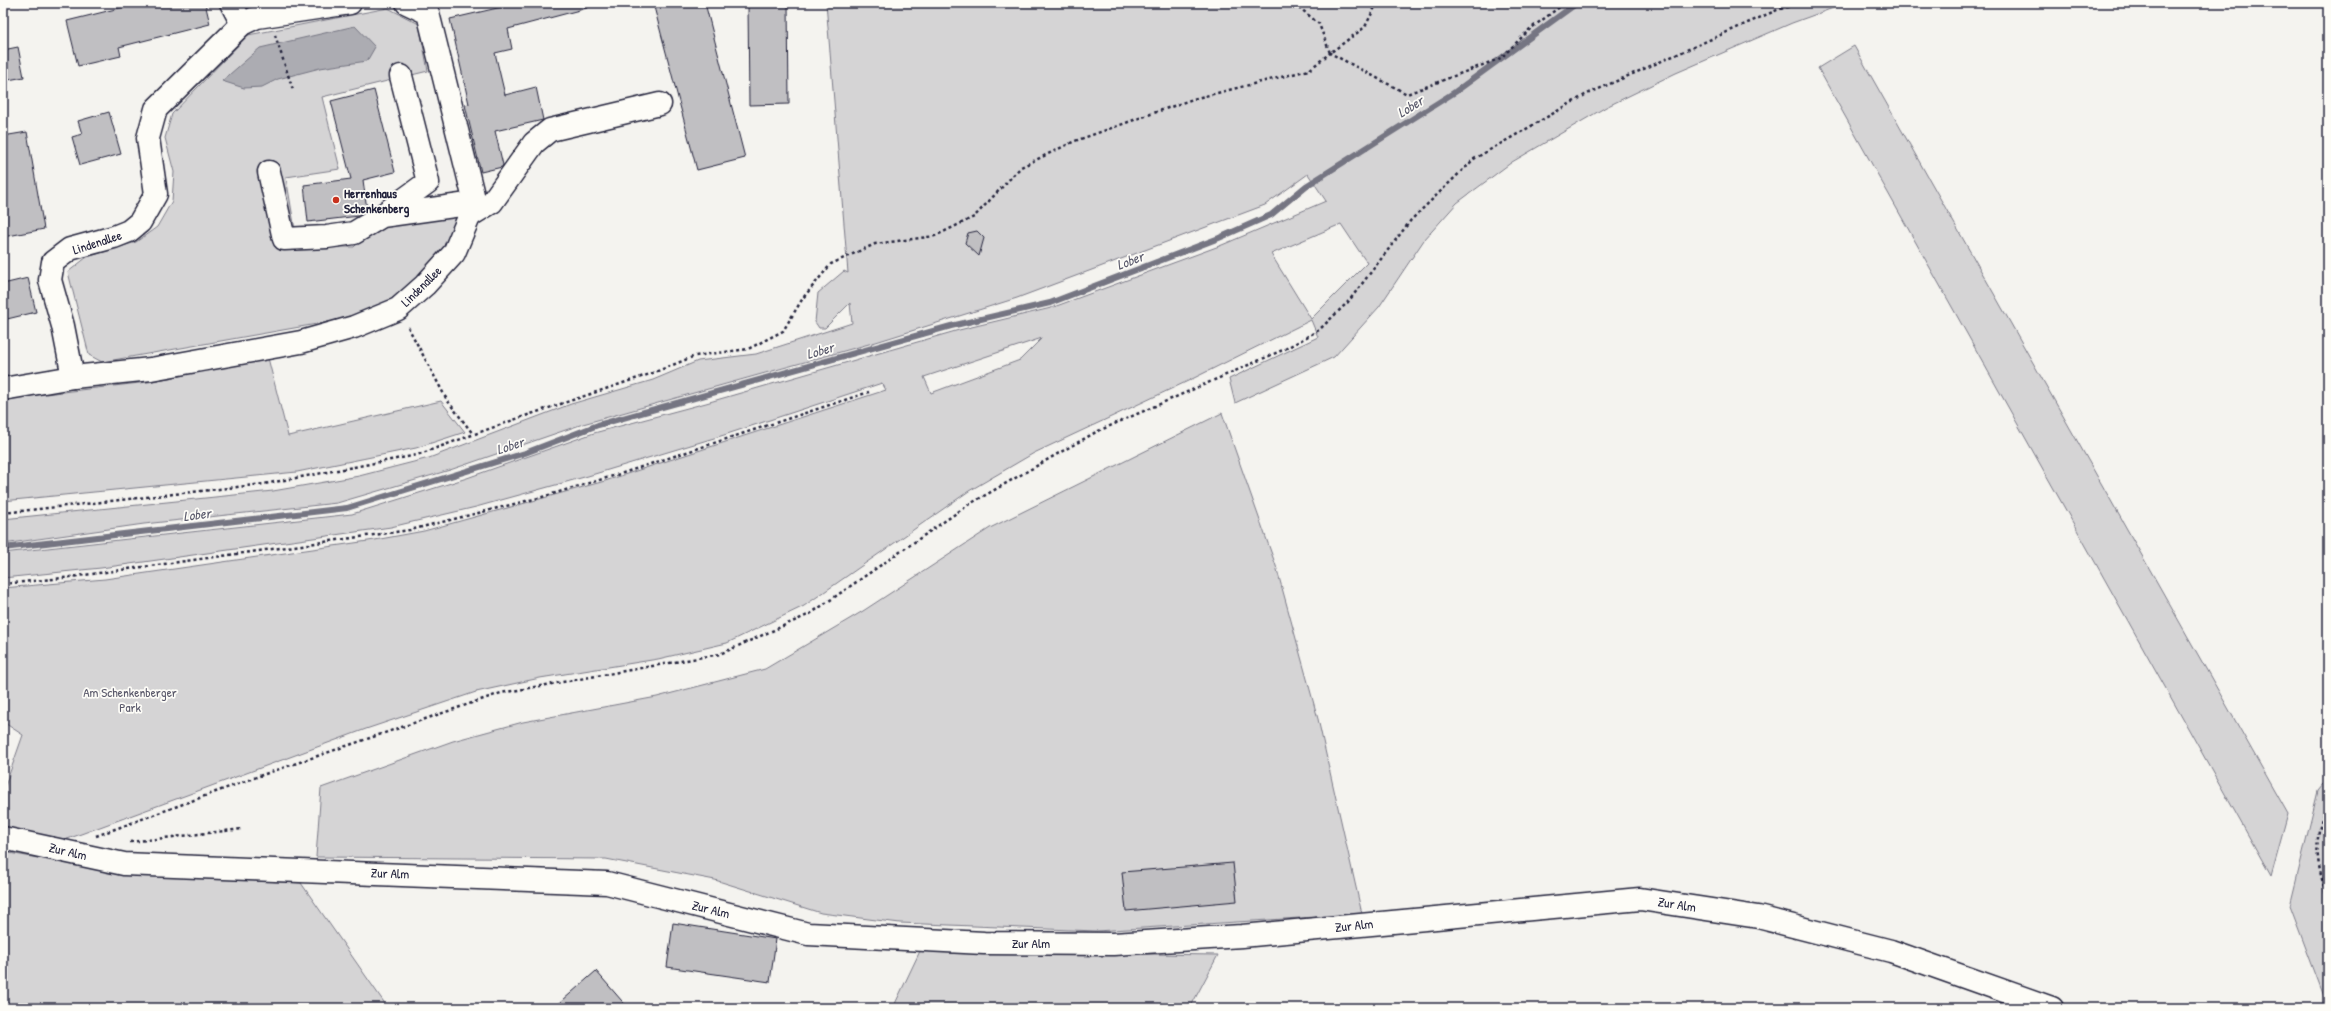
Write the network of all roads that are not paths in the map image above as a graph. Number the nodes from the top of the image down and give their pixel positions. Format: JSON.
{"nodes":[{"id":1,"x":231,"y":3,"type":"edge"},
{"id":2,"x":350,"y":3,"type":"edge"},
{"id":3,"x":407,"y":3,"type":"edge"},
{"id":4,"x":242,"y":24,"type":"junction"},
{"id":5,"x":401,"y":76,"type":"dead end"},
{"id":6,"x":660,"y":104,"type":"dead end"},
{"id":7,"x":269,"y":172,"type":"dead end"},
{"id":8,"x":472,"y":210,"type":"junction"},
{"id":9,"x":382,"y":216,"type":"junction"},
{"id":10,"x":73,"y":377,"type":"junction"},
{"id":11,"x":3,"y":389,"type":"edge"},
{"id":12,"x":3,"y":838,"type":"edge"},
{"id":13,"x":2052,"y":1008,"type":"edge"}],
"edges":[{"from":1,"to":4,"type":"street"},
{"from":2,"to":4,"type":"street","name":"Lindenallee"},
{"from":3,"to":8,"type":"street"},
{"from":4,"to":10,"type":"street","name":"Lindenallee"},
{"from":5,"to":9,"type":"street"},
{"from":6,"to":8,"type":"street"},
{"from":7,"to":9,"type":"street"},
{"from":8,"to":9,"type":"street"},
{"from":8,"to":10,"type":"street","name":"Lindenallee"},
{"from":10,"to":11,"type":"street","name":"Lindenallee"},
{"from":12,"to":13,"type":"street","name":"Zur Alm"}]}
